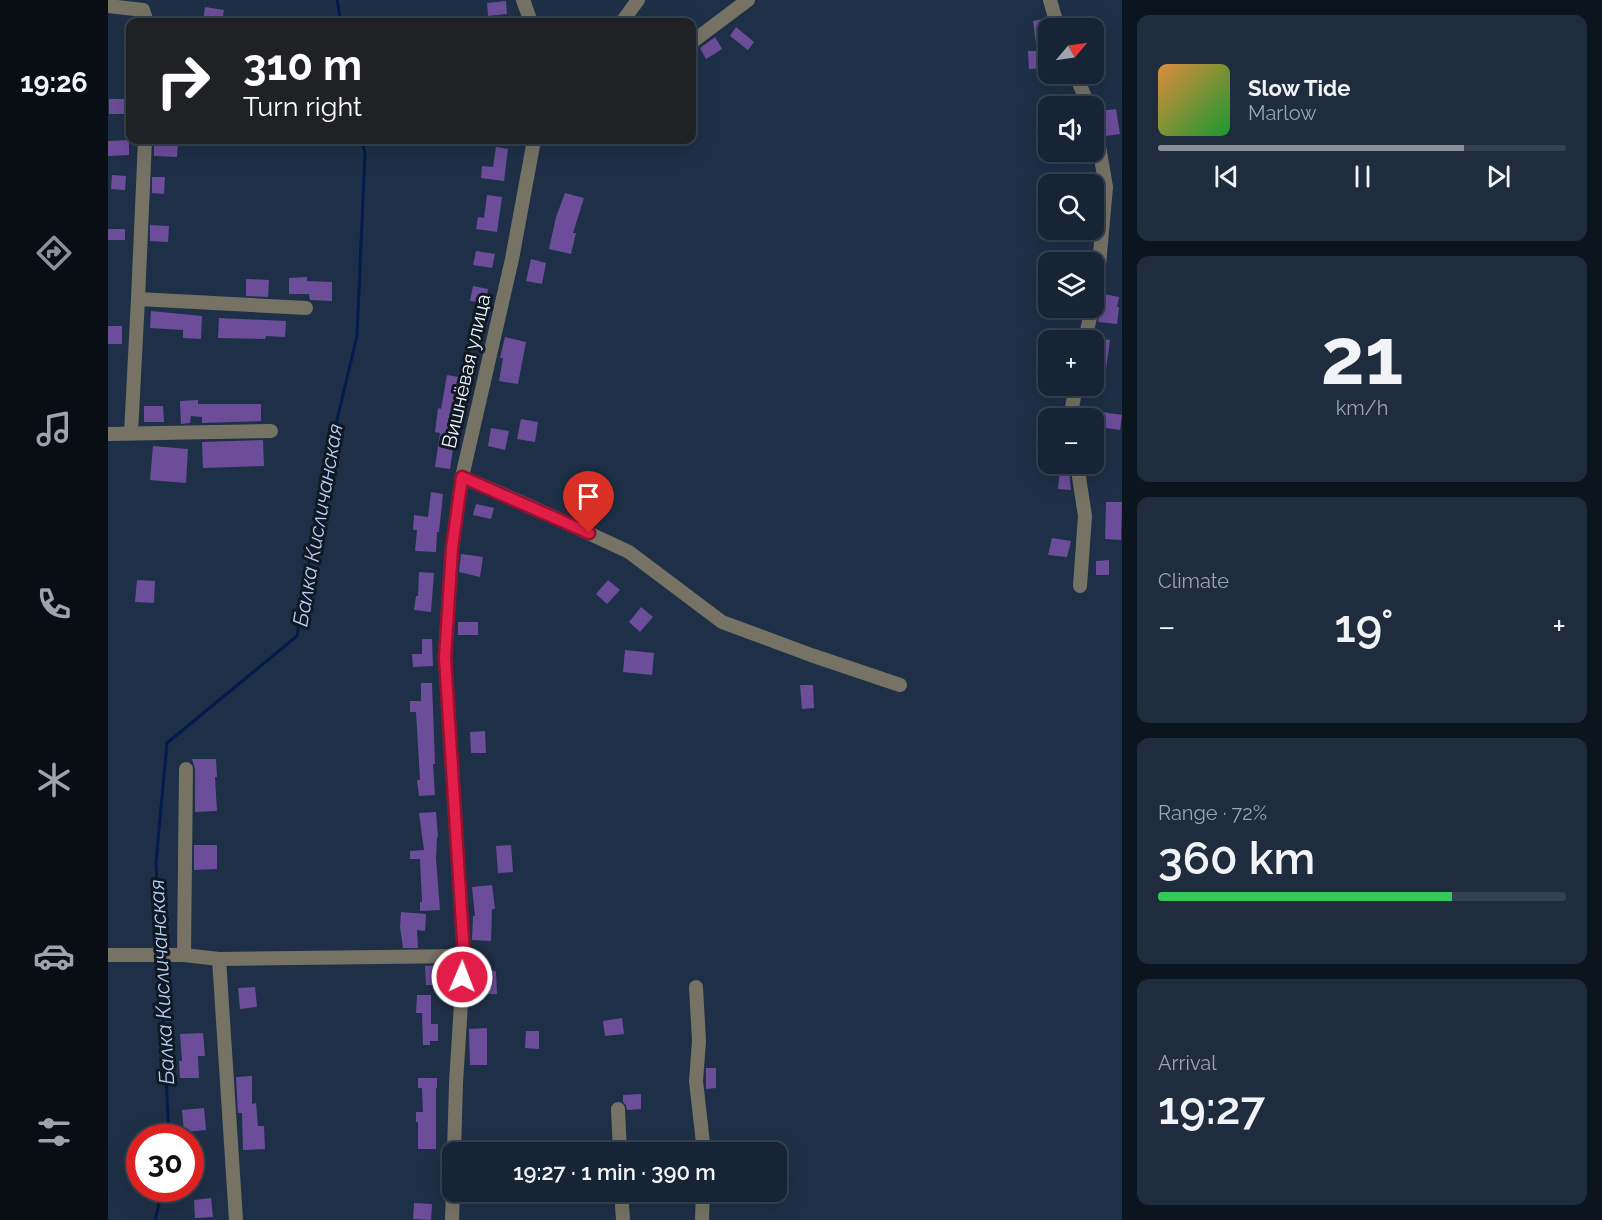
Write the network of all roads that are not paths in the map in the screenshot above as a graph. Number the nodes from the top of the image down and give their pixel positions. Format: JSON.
{"nodes":[{"id":1,"x":638,"y":0,"type":"edge"},
{"id":2,"x":748,"y":0,"type":"edge"},
{"id":3,"x":1050,"y":0,"type":"edge"},
{"id":4,"x":108,"y":6,"type":"edge"},
{"id":5,"x":146,"y":18,"type":"edge"},
{"id":6,"x":625,"y":18,"type":"edge"},
{"id":7,"x":1055,"y":18,"type":"edge"},
{"id":8,"x":696,"y":39,"type":"edge"},
{"id":9,"x":145,"y":144,"type":"edge"},
{"id":10,"x":533,"y":144,"type":"edge"},
{"id":11,"x":1102,"y":162,"type":"edge"},
{"id":12,"x":1100,"y":252,"type":"edge"},
{"id":13,"x":138,"y":299,"type":"junction"},
{"id":14,"x":306,"y":308,"type":"dead end"},
{"id":15,"x":271,"y":431,"type":"dead end"},
{"id":16,"x":131,"y":433,"type":"junction"},
{"id":17,"x":108,"y":434,"type":"edge"},
{"id":18,"x":1079,"y":474,"type":"edge"},
{"id":19,"x":462,"y":477,"type":"junction"},
{"id":20,"x":1080,"y":586,"type":"dead end"},
{"id":21,"x":900,"y":686,"type":"dead end"},
{"id":22,"x":186,"y":769,"type":"dead end"},
{"id":23,"x":108,"y":955,"type":"edge"},
{"id":24,"x":184,"y":955,"type":"junction"},
{"id":25,"x":464,"y":956,"type":"junction"},
{"id":26,"x":219,"y":959,"type":"junction"},
{"id":27,"x":696,"y":987,"type":"dead end"},
{"id":28,"x":618,"y":1109,"type":"dead end"},
{"id":29,"x":454,"y":1142,"type":"edge"},
{"id":30,"x":620,"y":1142,"type":"edge"},
{"id":31,"x":703,"y":1142,"type":"edge"},
{"id":32,"x":453,"y":1202,"type":"edge"},
{"id":33,"x":622,"y":1202,"type":"edge"},
{"id":34,"x":703,"y":1202,"type":"edge"},
{"id":35,"x":236,"y":1220,"type":"edge"},
{"id":36,"x":452,"y":1220,"type":"edge"},
{"id":37,"x":623,"y":1220,"type":"edge"},
{"id":38,"x":702,"y":1220,"type":"edge"}],
"edges":[{"from":1,"to":6,"type":"street"},
{"from":2,"to":8,"type":"street"},
{"from":3,"to":7,"type":"street"},
{"from":4,"to":5,"type":"street"},
{"from":9,"to":13,"type":"street"},
{"from":10,"to":19,"type":"street","name":"Вишнёвая улица"},
{"from":11,"to":12,"type":"street"},
{"from":13,"to":14,"type":"street"},
{"from":13,"to":16,"type":"street"},
{"from":15,"to":16,"type":"street"},
{"from":16,"to":17,"type":"street"},
{"from":18,"to":20,"type":"street"},
{"from":19,"to":21,"type":"street"},
{"from":19,"to":25,"type":"street","name":"Вишнёвая улица"},
{"from":22,"to":24,"type":"street"},
{"from":23,"to":24,"type":"street"},
{"from":24,"to":26,"type":"street"},
{"from":25,"to":26,"type":"street"},
{"from":25,"to":29,"type":"street","name":"Вишнёвая улица"},
{"from":26,"to":35,"type":"street"},
{"from":27,"to":31,"type":"street"},
{"from":28,"to":30,"type":"street"},
{"from":32,"to":36,"type":"street"},
{"from":33,"to":37,"type":"street"},
{"from":34,"to":38,"type":"street"}]}
